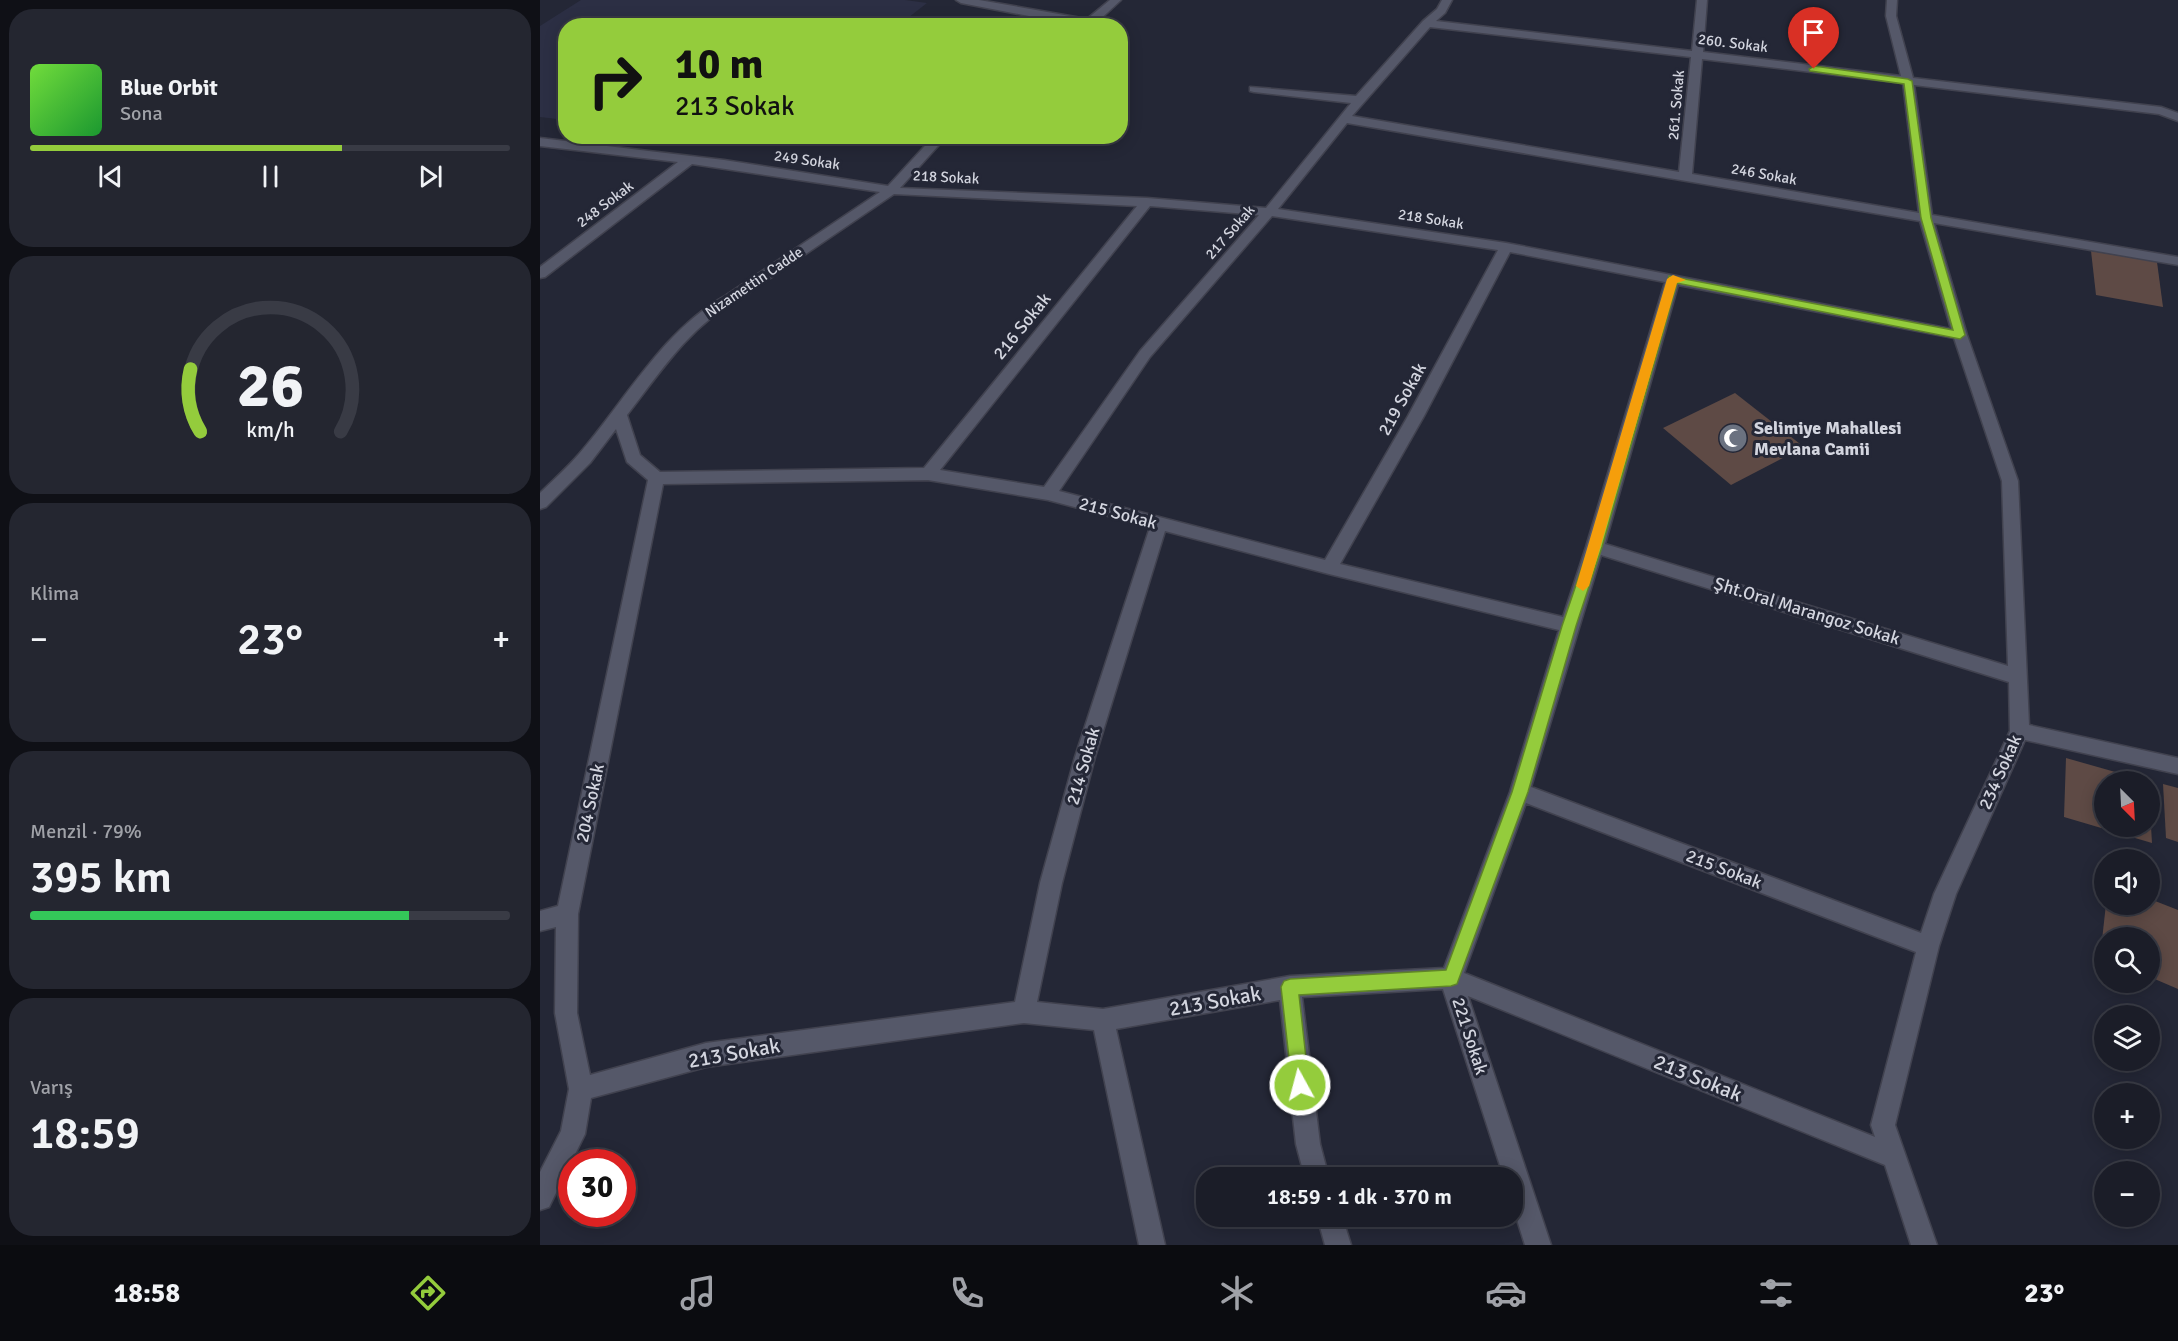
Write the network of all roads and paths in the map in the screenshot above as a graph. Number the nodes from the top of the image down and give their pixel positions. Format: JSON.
{"nodes":[{"id":1,"x":961,"y":0,"type":"edge"},
{"id":2,"x":1116,"y":0,"type":"edge"},
{"id":3,"x":1447,"y":0,"type":"edge"},
{"id":4,"x":1702,"y":0,"type":"edge"},
{"id":5,"x":1892,"y":0,"type":"edge"},
{"id":6,"x":1056,"y":18,"type":"edge"},
{"id":7,"x":1095,"y":18,"type":"edge"},
{"id":8,"x":1427,"y":23,"type":"junction"},
{"id":9,"x":1696,"y":53,"type":"junction"},
{"id":10,"x":1908,"y":81,"type":"junction"},
{"id":11,"x":1254,"y":89,"type":"dead end"},
{"id":12,"x":1359,"y":100,"type":"junction"},
{"id":13,"x":2178,"y":117,"type":"edge"},
{"id":14,"x":1346,"y":119,"type":"junction"},
{"id":15,"x":540,"y":142,"type":"edge"},
{"id":16,"x":934,"y":144,"type":"edge"},
{"id":17,"x":689,"y":160,"type":"junction"},
{"id":18,"x":1685,"y":178,"type":"junction"},
{"id":19,"x":890,"y":191,"type":"junction"},
{"id":20,"x":1147,"y":202,"type":"junction"},
{"id":21,"x":1269,"y":212,"type":"junction"},
{"id":22,"x":1926,"y":218,"type":"junction"},
{"id":23,"x":1506,"y":247,"type":"junction"},
{"id":24,"x":2178,"y":261,"type":"edge"},
{"id":25,"x":540,"y":274,"type":"edge"},
{"id":26,"x":1673,"y":279,"type":"junction"},
{"id":27,"x":1960,"y":335,"type":"junction"},
{"id":28,"x":620,"y":416,"type":"junction"},
{"id":29,"x":928,"y":474,"type":"junction"},
{"id":30,"x":656,"y":478,"type":"junction"},
{"id":31,"x":1048,"y":494,"type":"junction"},
{"id":32,"x":540,"y":503,"type":"edge"},
{"id":33,"x":1159,"y":524,"type":"junction"},
{"id":34,"x":1596,"y":547,"type":"junction"},
{"id":35,"x":1329,"y":568,"type":"junction"},
{"id":36,"x":1569,"y":626,"type":"junction"},
{"id":37,"x":2018,"y":677,"type":"junction"},
{"id":38,"x":2020,"y":732,"type":"junction"},
{"id":39,"x":2178,"y":766,"type":"edge"},
{"id":40,"x":1520,"y":792,"type":"junction"},
{"id":41,"x":567,"y":914,"type":"junction"},
{"id":42,"x":540,"y":921,"type":"edge"},
{"id":43,"x":1928,"y":946,"type":"junction"},
{"id":44,"x":1451,"y":978,"type":"junction"},
{"id":45,"x":1290,"y":987,"type":"junction"},
{"id":46,"x":1024,"y":1012,"type":"junction"},
{"id":47,"x":1103,"y":1020,"type":"junction"},
{"id":48,"x":580,"y":1089,"type":"junction"},
{"id":49,"x":1894,"y":1157,"type":"junction"},
{"id":50,"x":1314,"y":1167,"type":"edge"},
{"id":51,"x":540,"y":1198,"type":"edge"},
{"id":52,"x":1332,"y":1227,"type":"edge"},
{"id":53,"x":1152,"y":1245,"type":"edge"},
{"id":54,"x":1338,"y":1245,"type":"edge"},
{"id":55,"x":1538,"y":1245,"type":"edge"},
{"id":56,"x":1924,"y":1245,"type":"edge"}],
"edges":[{"from":1,"to":6,"type":"street"},
{"from":2,"to":7,"type":"street"},
{"from":3,"to":8,"type":"street","name":"217 Sokak"},
{"from":4,"to":9,"type":"street","name":"261. Sokak"},
{"from":5,"to":10,"type":"street","name":"234 Sokak"},
{"from":8,"to":9,"type":"street","name":"260. Sokak"},
{"from":8,"to":12,"type":"street","name":"217 Sokak"},
{"from":9,"to":10,"type":"street","name":"260. Sokak"},
{"from":9,"to":18,"type":"street","name":"261. Sokak"},
{"from":10,"to":13,"type":"street","name":"260. Sokak"},
{"from":10,"to":22,"type":"street","name":"234 Sokak"},
{"from":11,"to":12,"type":"street"},
{"from":12,"to":14,"type":"street","name":"217 Sokak"},
{"from":14,"to":18,"type":"street","name":"246 Sokak"},
{"from":14,"to":21,"type":"street","name":"217 Sokak"},
{"from":15,"to":17,"type":"street","name":"249 Sokak"},
{"from":16,"to":19,"type":"street","name":"Nizamettin Cadde"},
{"from":17,"to":19,"type":"street","name":"249 Sokak"},
{"from":17,"to":25,"type":"street","name":"248 Sokak"},
{"from":18,"to":22,"type":"street","name":"246 Sokak"},
{"from":19,"to":20,"type":"street","name":"218 Sokak"},
{"from":19,"to":28,"type":"street","name":"Nizamettin Cadde"},
{"from":20,"to":21,"type":"street","name":"218 Sokak"},
{"from":20,"to":29,"type":"street","name":"216 Sokak"},
{"from":21,"to":23,"type":"street","name":"218 Sokak"},
{"from":21,"to":31,"type":"street","name":"217 Sokak"},
{"from":22,"to":24,"type":"street","name":"246 Sokak"},
{"from":22,"to":27,"type":"street","name":"234 Sokak"},
{"from":23,"to":26,"type":"street","name":"218 Sokak"},
{"from":23,"to":35,"type":"street","name":"219 Sokak"},
{"from":26,"to":27,"type":"street","name":"218 Sokak"},
{"from":26,"to":34,"type":"street","name":"221 Sokak"},
{"from":27,"to":37,"type":"street","name":"234 Sokak"},
{"from":28,"to":30,"type":"street"},
{"from":28,"to":32,"type":"street","name":"Nizamettin Cadde"},
{"from":29,"to":30,"type":"street","name":"215 Sokak"},
{"from":29,"to":31,"type":"street","name":"215 Sokak"},
{"from":30,"to":41,"type":"street","name":"204 Sokak"},
{"from":31,"to":33,"type":"street","name":"215 Sokak"},
{"from":33,"to":35,"type":"street","name":"215 Sokak"},
{"from":33,"to":46,"type":"street","name":"214 Sokak"},
{"from":34,"to":36,"type":"street","name":"221 Sokak"},
{"from":34,"to":37,"type":"street","name":"Şht.Oral Marangoz Sokak"},
{"from":35,"to":36,"type":"street","name":"215 Sokak"},
{"from":36,"to":40,"type":"street","name":"221 Sokak"},
{"from":37,"to":38,"type":"street","name":"234 Sokak"},
{"from":38,"to":39,"type":"street"},
{"from":38,"to":43,"type":"street","name":"234 Sokak"},
{"from":40,"to":43,"type":"street","name":"215 Sokak"},
{"from":40,"to":44,"type":"street","name":"221 Sokak"},
{"from":41,"to":42,"type":"street"},
{"from":41,"to":48,"type":"street","name":"204 Sokak"},
{"from":43,"to":49,"type":"street","name":"234 Sokak"},
{"from":44,"to":45,"type":"street","name":"213 Sokak"},
{"from":44,"to":49,"type":"street","name":"213 Sokak"},
{"from":44,"to":55,"type":"street","name":"221 Sokak"},
{"from":45,"to":47,"type":"street","name":"213 Sokak"},
{"from":45,"to":50,"type":"street"},
{"from":46,"to":47,"type":"street","name":"213 Sokak"},
{"from":46,"to":48,"type":"street","name":"213 Sokak"},
{"from":47,"to":53,"type":"street"},
{"from":48,"to":51,"type":"street","name":"204 Sokak"},
{"from":49,"to":56,"type":"street","name":"234 Sokak"},
{"from":52,"to":54,"type":"street"}]}
